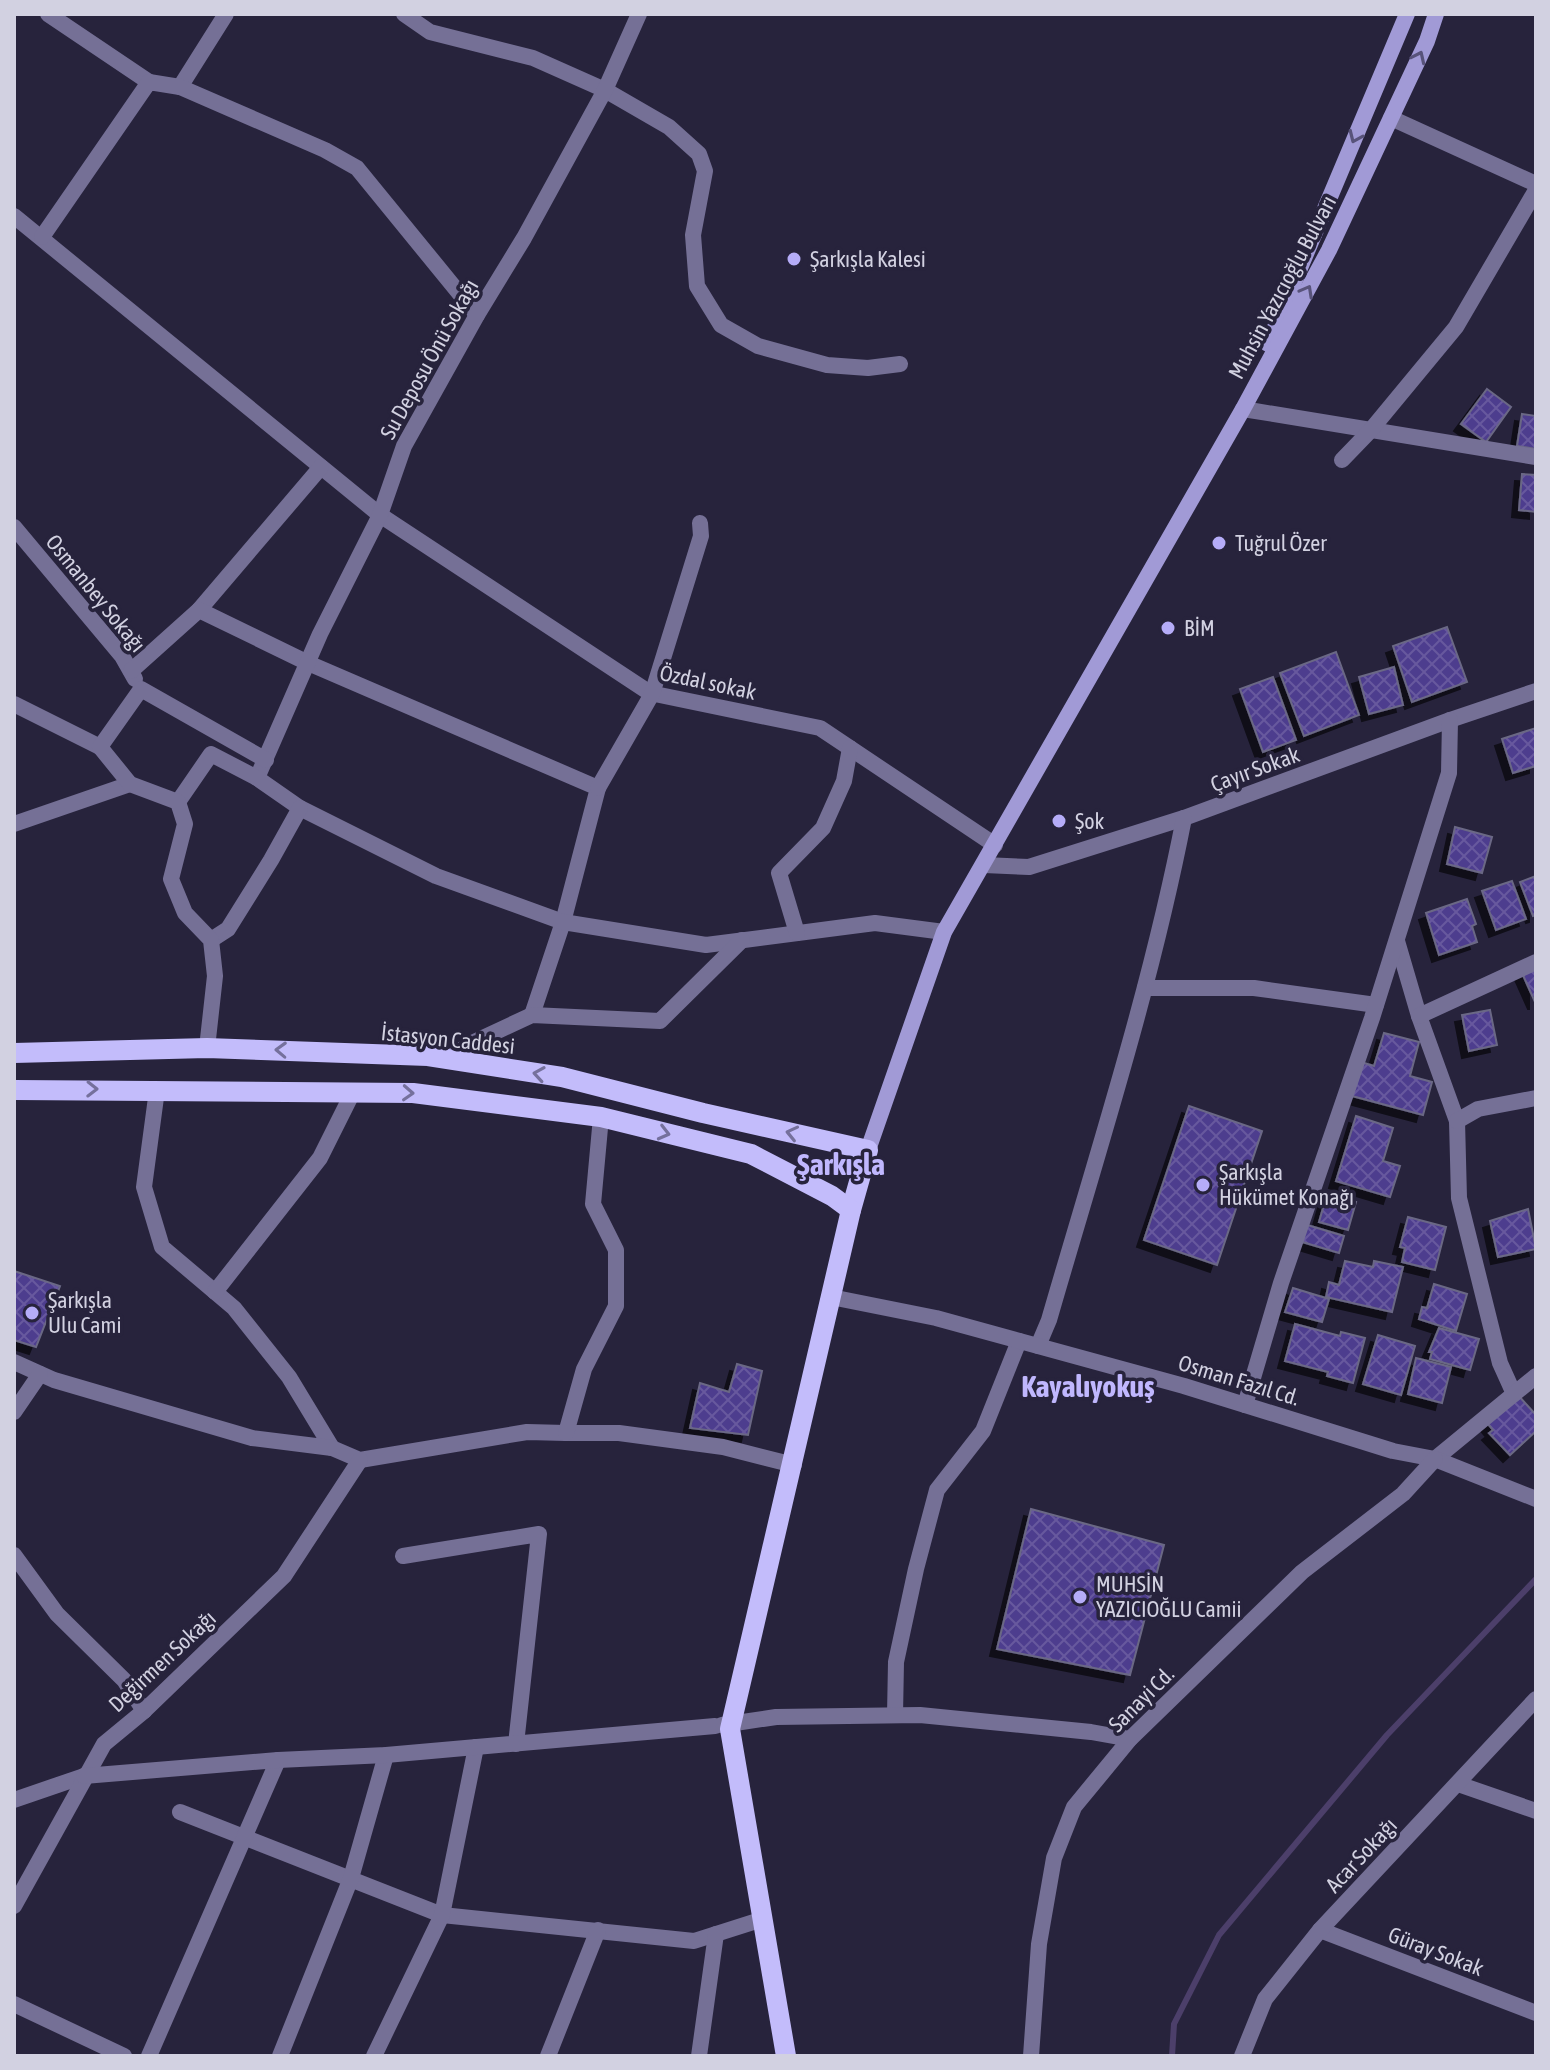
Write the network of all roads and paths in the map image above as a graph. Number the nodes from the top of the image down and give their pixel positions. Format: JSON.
{"nodes":[{"id":1,"x":48,"y":14,"type":"edge"},
{"id":2,"x":226,"y":14,"type":"edge"},
{"id":3,"x":404,"y":14,"type":"edge"},
{"id":4,"x":639,"y":14,"type":"edge"},
{"id":5,"x":1407,"y":14,"type":"edge"},
{"id":6,"x":1436,"y":14,"type":"edge"},
{"id":7,"x":149,"y":82,"type":"junction"},
{"id":8,"x":180,"y":87,"type":"junction"},
{"id":9,"x":605,"y":90,"type":"junction"},
{"id":10,"x":1391,"y":118,"type":"junction"},
{"id":11,"x":1536,"y":187,"type":"edge"},
{"id":12,"x":14,"y":216,"type":"edge"},
{"id":13,"x":42,"y":237,"type":"junction"},
{"id":14,"x":477,"y":315,"type":"junction"},
{"id":15,"x":900,"y":364,"type":"dead end"},
{"id":16,"x":1243,"y":409,"type":"junction"},
{"id":17,"x":1370,"y":431,"type":"junction"},
{"id":18,"x":1536,"y":457,"type":"edge"},
{"id":19,"x":1342,"y":460,"type":"dead end"},
{"id":20,"x":321,"y":467,"type":"junction"},
{"id":21,"x":380,"y":515,"type":"junction"},
{"id":22,"x":700,"y":523,"type":"dead end"},
{"id":23,"x":14,"y":527,"type":"edge"},
{"id":24,"x":199,"y":610,"type":"junction"},
{"id":25,"x":308,"y":663,"type":"junction"},
{"id":26,"x":131,"y":671,"type":"junction"},
{"id":27,"x":141,"y":689,"type":"junction"},
{"id":28,"x":1536,"y":691,"type":"edge"},
{"id":29,"x":652,"y":694,"type":"junction"},
{"id":30,"x":14,"y":704,"type":"edge"},
{"id":31,"x":1450,"y":720,"type":"junction"},
{"id":32,"x":100,"y":747,"type":"junction"},
{"id":33,"x":850,"y":748,"type":"junction"},
{"id":34,"x":266,"y":760,"type":"junction"},
{"id":35,"x":257,"y":778,"type":"junction"},
{"id":36,"x":130,"y":784,"type":"junction"},
{"id":37,"x":598,"y":788,"type":"junction"},
{"id":38,"x":178,"y":802,"type":"junction"},
{"id":39,"x":300,"y":808,"type":"junction"},
{"id":40,"x":1184,"y":818,"type":"junction"},
{"id":41,"x":14,"y":824,"type":"edge"},
{"id":42,"x":995,"y":845,"type":"junction"},
{"id":43,"x":984,"y":865,"type":"junction"},
{"id":44,"x":563,"y":922,"type":"junction"},
{"id":45,"x":944,"y":932,"type":"junction"},
{"id":46,"x":797,"y":933,"type":"junction"},
{"id":47,"x":211,"y":940,"type":"junction"},
{"id":48,"x":742,"y":940,"type":"junction"},
{"id":49,"x":1397,"y":940,"type":"junction"},
{"id":50,"x":1536,"y":962,"type":"edge"},
{"id":51,"x":1145,"y":988,"type":"junction"},
{"id":52,"x":1376,"y":1005,"type":"junction"},
{"id":53,"x":532,"y":1015,"type":"junction"},
{"id":54,"x":1419,"y":1016,"type":"junction"},
{"id":55,"x":207,"y":1048,"type":"junction"},
{"id":56,"x":14,"y":1053,"type":"edge"},
{"id":57,"x":448,"y":1059,"type":"junction"},
{"id":58,"x":14,"y":1090,"type":"edge"},
{"id":59,"x":157,"y":1090,"type":"junction"},
{"id":60,"x":353,"y":1092,"type":"junction"},
{"id":61,"x":1536,"y":1098,"type":"edge"},
{"id":62,"x":601,"y":1117,"type":"junction"},
{"id":63,"x":1457,"y":1121,"type":"junction"},
{"id":64,"x":868,"y":1150,"type":"junction"},
{"id":65,"x":851,"y":1210,"type":"junction"},
{"id":66,"x":215,"y":1292,"type":"junction"},
{"id":67,"x":831,"y":1297,"type":"junction"},
{"id":68,"x":1019,"y":1341,"type":"junction"},
{"id":69,"x":1038,"y":1346,"type":"junction"},
{"id":70,"x":14,"y":1362,"type":"edge"},
{"id":71,"x":40,"y":1374,"type":"junction"},
{"id":72,"x":1536,"y":1376,"type":"edge"},
{"id":73,"x":1514,"y":1394,"type":"junction"},
{"id":74,"x":1245,"y":1405,"type":"junction"},
{"id":75,"x":14,"y":1412,"type":"edge"},
{"id":76,"x":566,"y":1433,"type":"junction"},
{"id":77,"x":332,"y":1448,"type":"junction"},
{"id":78,"x":1435,"y":1459,"type":"junction"},
{"id":79,"x":360,"y":1460,"type":"junction"},
{"id":80,"x":794,"y":1465,"type":"junction"},
{"id":81,"x":1536,"y":1499,"type":"edge"},
{"id":82,"x":14,"y":1555,"type":"edge"},
{"id":83,"x":403,"y":1556,"type":"dead end"},
{"id":84,"x":1536,"y":1699,"type":"edge"},
{"id":85,"x":144,"y":1711,"type":"junction"},
{"id":86,"x":895,"y":1715,"type":"junction"},
{"id":87,"x":723,"y":1724,"type":"junction"},
{"id":88,"x":1130,"y":1739,"type":"junction"},
{"id":89,"x":516,"y":1744,"type":"junction"},
{"id":90,"x":476,"y":1747,"type":"junction"},
{"id":91,"x":386,"y":1755,"type":"junction"},
{"id":92,"x":278,"y":1760,"type":"junction"},
{"id":93,"x":84,"y":1776,"type":"junction"},
{"id":94,"x":1458,"y":1784,"type":"junction"},
{"id":95,"x":14,"y":1800,"type":"edge"},
{"id":96,"x":1536,"y":1811,"type":"edge"},
{"id":97,"x":180,"y":1812,"type":"dead end"},
{"id":98,"x":246,"y":1836,"type":"junction"},
{"id":99,"x":351,"y":1878,"type":"junction"},
{"id":100,"x":14,"y":1906,"type":"edge"},
{"id":101,"x":442,"y":1915,"type":"junction"},
{"id":102,"x":763,"y":1919,"type":"junction"},
{"id":103,"x":598,"y":1930,"type":"junction"},
{"id":104,"x":1320,"y":1930,"type":"junction"},
{"id":105,"x":716,"y":1934,"type":"junction"},
{"id":106,"x":14,"y":2004,"type":"edge"},
{"id":107,"x":1536,"y":2013,"type":"edge"},
{"id":108,"x":124,"y":2056,"type":"edge"},
{"id":109,"x":149,"y":2056,"type":"edge"},
{"id":110,"x":280,"y":2056,"type":"edge"},
{"id":111,"x":374,"y":2056,"type":"edge"},
{"id":112,"x":548,"y":2056,"type":"edge"},
{"id":113,"x":699,"y":2056,"type":"edge"},
{"id":114,"x":786,"y":2056,"type":"edge"},
{"id":115,"x":1031,"y":2056,"type":"edge"},
{"id":116,"x":1242,"y":2056,"type":"edge"}],
"edges":[{"from":1,"to":7,"type":"street"},
{"from":2,"to":8,"type":"street"},
{"from":3,"to":9,"type":"street"},
{"from":4,"to":9,"type":"street","name":"Su Deposu Önü Sokağı"},
{"from":5,"to":16,"type":"main road","name":"Muhsin Yazıcıoğlu Bulvarı","one_way":true},
{"from":10,"to":6,"type":"main road","name":"Muhsin Yazıcıoğlu Bulvarı","one_way":true},
{"from":7,"to":8,"type":"street"},
{"from":7,"to":13,"type":"street"},
{"from":8,"to":14,"type":"street"},
{"from":9,"to":14,"type":"street","name":"Su Deposu Önü Sokağı"},
{"from":9,"to":15,"type":"street"},
{"from":10,"to":11,"type":"street"},
{"from":16,"to":10,"type":"main road","name":"Muhsin Yazıcıoğlu Bulvarı","one_way":true},
{"from":11,"to":17,"type":"street"},
{"from":12,"to":13,"type":"street","name":"Özdal sokak"},
{"from":13,"to":20,"type":"street","name":"Özdal sokak"},
{"from":14,"to":21,"type":"street","name":"Su Deposu Önü Sokağı"},
{"from":16,"to":17,"type":"street"},
{"from":16,"to":42,"type":"main road"},
{"from":17,"to":18,"type":"street"},
{"from":17,"to":19,"type":"street"},
{"from":20,"to":21,"type":"street","name":"Özdal sokak"},
{"from":20,"to":24,"type":"street"},
{"from":21,"to":25,"type":"street","name":"Su Deposu Önü Sokağı"},
{"from":21,"to":29,"type":"street","name":"Özdal sokak"},
{"from":22,"to":29,"type":"street"},
{"from":23,"to":26,"type":"street","name":"Osmanbey Sokağı"},
{"from":24,"to":25,"type":"street"},
{"from":24,"to":26,"type":"street"},
{"from":25,"to":34,"type":"street","name":"Su Deposu Önü Sokağı"},
{"from":25,"to":37,"type":"street"},
{"from":26,"to":27,"type":"street","name":"Osmanbey Sokağı"},
{"from":27,"to":32,"type":"street"},
{"from":27,"to":34,"type":"street"},
{"from":28,"to":31,"type":"street","name":"Çayır Sokak"},
{"from":29,"to":33,"type":"street","name":"Özdal sokak"},
{"from":29,"to":37,"type":"street"},
{"from":30,"to":32,"type":"street"},
{"from":31,"to":40,"type":"street","name":"Çayır Sokak"},
{"from":31,"to":49,"type":"street"},
{"from":32,"to":36,"type":"street"},
{"from":33,"to":42,"type":"street","name":"Özdal sokak"},
{"from":33,"to":46,"type":"street"},
{"from":34,"to":35,"type":"street","name":"Su Deposu Önü Sokağı"},
{"from":35,"to":38,"type":"street"},
{"from":35,"to":39,"type":"street"},
{"from":36,"to":38,"type":"street"},
{"from":36,"to":41,"type":"street"},
{"from":37,"to":44,"type":"street"},
{"from":38,"to":47,"type":"street"},
{"from":39,"to":44,"type":"street"},
{"from":39,"to":47,"type":"street"},
{"from":40,"to":43,"type":"street","name":"Çayır Sokak"},
{"from":40,"to":51,"type":"street"},
{"from":42,"to":43,"type":"main road"},
{"from":43,"to":45,"type":"main road"},
{"from":44,"to":48,"type":"street"},
{"from":44,"to":53,"type":"street"},
{"from":45,"to":46,"type":"street"},
{"from":45,"to":64,"type":"main road"},
{"from":46,"to":48,"type":"street"},
{"from":47,"to":55,"type":"street"},
{"from":48,"to":53,"type":"street"},
{"from":49,"to":52,"type":"street"},
{"from":49,"to":54,"type":"street"},
{"from":50,"to":54,"type":"street"},
{"from":51,"to":52,"type":"street"},
{"from":51,"to":69,"type":"street"},
{"from":52,"to":74,"type":"street"},
{"from":53,"to":57,"type":"street"},
{"from":54,"to":63,"type":"street"},
{"from":55,"to":56,"type":"main road","name":"İstasyon Caddesi"},
{"from":57,"to":55,"type":"main road","name":"İstasyon Caddesi","one_way":true},
{"from":64,"to":57,"type":"main road","name":"İstasyon Caddesi","one_way":true},
{"from":58,"to":59,"type":"main road","one_way":true},
{"from":59,"to":60,"type":"main road"},
{"from":59,"to":66,"type":"street"},
{"from":60,"to":62,"type":"main road","one_way":true},
{"from":60,"to":66,"type":"street"},
{"from":61,"to":63,"type":"street"},
{"from":62,"to":65,"type":"main road","one_way":true},
{"from":62,"to":76,"type":"street"},
{"from":63,"to":73,"type":"street"},
{"from":64,"to":65,"type":"main road"},
{"from":65,"to":67,"type":"main road"},
{"from":66,"to":77,"type":"street"},
{"from":67,"to":68,"type":"street","name":"Osman Fazıl Cd."},
{"from":67,"to":80,"type":"main road"},
{"from":68,"to":69,"type":"street","name":"Osman Fazıl Cd."},
{"from":68,"to":86,"type":"street"},
{"from":69,"to":74,"type":"street","name":"Osman Fazıl Cd."},
{"from":70,"to":71,"type":"street"},
{"from":71,"to":75,"type":"street"},
{"from":71,"to":77,"type":"street"},
{"from":72,"to":73,"type":"street","name":"Sanayi Cd."},
{"from":73,"to":78,"type":"street","name":"Sanayi Cd."},
{"from":74,"to":78,"type":"street","name":"Osman Fazıl Cd."},
{"from":76,"to":79,"type":"street"},
{"from":76,"to":80,"type":"street"},
{"from":77,"to":79,"type":"street"},
{"from":78,"to":81,"type":"street","name":"Osman Fazıl Cd."},
{"from":78,"to":88,"type":"street","name":"Sanayi Cd."},
{"from":79,"to":85,"type":"street","name":"Değirmen Sokağı"},
{"from":80,"to":87,"type":"main road"},
{"from":82,"to":85,"type":"street"},
{"from":83,"to":89,"type":"street"},
{"from":84,"to":94,"type":"street","name":"Acar Sokağı"},
{"from":85,"to":93,"type":"street","name":"Değirmen Sokağı"},
{"from":86,"to":87,"type":"street"},
{"from":86,"to":88,"type":"street"},
{"from":87,"to":89,"type":"street"},
{"from":87,"to":102,"type":"main road"},
{"from":88,"to":115,"type":"street","name":"Sanayi Cd."},
{"from":89,"to":90,"type":"street"},
{"from":90,"to":91,"type":"street"},
{"from":90,"to":101,"type":"street"},
{"from":91,"to":92,"type":"street"},
{"from":91,"to":99,"type":"street"},
{"from":92,"to":93,"type":"street"},
{"from":92,"to":98,"type":"street"},
{"from":93,"to":95,"type":"street"},
{"from":93,"to":100,"type":"street","name":"Değirmen Sokağı"},
{"from":94,"to":96,"type":"street"},
{"from":94,"to":104,"type":"street","name":"Acar Sokağı"},
{"from":97,"to":98,"type":"street"},
{"from":98,"to":99,"type":"street"},
{"from":98,"to":109,"type":"street"},
{"from":99,"to":101,"type":"street"},
{"from":99,"to":110,"type":"street"},
{"from":101,"to":103,"type":"street"},
{"from":101,"to":111,"type":"street"},
{"from":102,"to":105,"type":"street"},
{"from":102,"to":114,"type":"main road"},
{"from":103,"to":105,"type":"street"},
{"from":103,"to":112,"type":"street"},
{"from":104,"to":107,"type":"street","name":"Güray Sokak"},
{"from":104,"to":116,"type":"street","name":"Acar Sokağı"},
{"from":105,"to":113,"type":"street"},
{"from":106,"to":108,"type":"street"}]}
